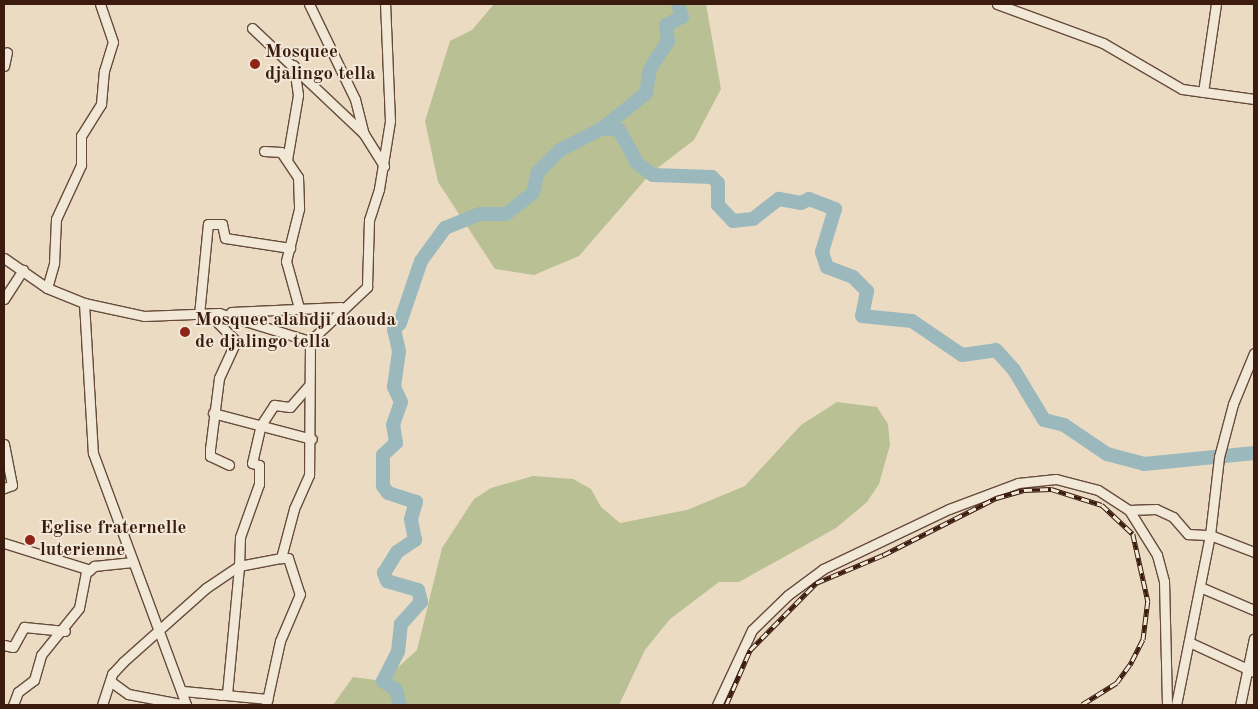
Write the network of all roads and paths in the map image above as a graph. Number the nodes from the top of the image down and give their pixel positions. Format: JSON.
{"nodes":[{"id":1,"x":100,"y":4,"type":"edge"},
{"id":2,"x":309,"y":4,"type":"edge"},
{"id":3,"x":385,"y":4,"type":"edge"},
{"id":4,"x":997,"y":4,"type":"edge"},
{"id":5,"x":1216,"y":4,"type":"edge"},
{"id":6,"x":252,"y":28,"type":"dead end"},
{"id":7,"x":7,"y":52,"type":"dead end"},
{"id":8,"x":294,"y":65,"type":"junction"},
{"id":9,"x":4,"y":66,"type":"edge"},
{"id":10,"x":1203,"y":92,"type":"junction"},
{"id":11,"x":1254,"y":99,"type":"edge"},
{"id":12,"x":364,"y":134,"type":"junction"},
{"id":13,"x":264,"y":151,"type":"dead end"},
{"id":14,"x":287,"y":160,"type":"junction"},
{"id":15,"x":384,"y":166,"type":"junction"},
{"id":16,"x":290,"y":248,"type":"junction"},
{"id":17,"x":4,"y":258,"type":"edge"},
{"id":18,"x":23,"y":270,"type":"junction"},
{"id":19,"x":47,"y":288,"type":"junction"},
{"id":20,"x":4,"y":299,"type":"edge"},
{"id":21,"x":84,"y":303,"type":"junction"},
{"id":22,"x":341,"y":307,"type":"junction"},
{"id":23,"x":299,"y":308,"type":"junction"},
{"id":24,"x":219,"y":313,"type":"junction"},
{"id":25,"x":209,"y":314,"type":"junction"},
{"id":26,"x":199,"y":315,"type":"junction"},
{"id":27,"x":310,"y":341,"type":"junction"},
{"id":28,"x":1254,"y":353,"type":"edge"},
{"id":29,"x":308,"y":386,"type":"junction"},
{"id":30,"x":213,"y":412,"type":"junction"},
{"id":31,"x":261,"y":425,"type":"junction"},
{"id":32,"x":312,"y":439,"type":"junction"},
{"id":33,"x":4,"y":444,"type":"edge"},
{"id":34,"x":229,"y":465,"type":"dead end"},
{"id":35,"x":4,"y":488,"type":"edge"},
{"id":36,"x":1129,"y":510,"type":"junction"},
{"id":37,"x":1210,"y":535,"type":"junction"},
{"id":38,"x":4,"y":543,"type":"edge"},
{"id":39,"x":1254,"y":552,"type":"edge"},
{"id":40,"x":281,"y":558,"type":"junction"},
{"id":41,"x":133,"y":562,"type":"junction"},
{"id":42,"x":239,"y":566,"type":"junction"},
{"id":43,"x":90,"y":570,"type":"junction"},
{"id":44,"x":1200,"y":586,"type":"junction"},
{"id":45,"x":1254,"y":610,"type":"edge"},
{"id":46,"x":65,"y":631,"type":"junction"},
{"id":47,"x":159,"y":632,"type":"junction"},
{"id":48,"x":1254,"y":638,"type":"edge"},
{"id":49,"x":1189,"y":642,"type":"junction"},
{"id":50,"x":4,"y":645,"type":"edge"},
{"id":51,"x":1251,"y":670,"type":"edge"},
{"id":52,"x":110,"y":681,"type":"junction"},
{"id":53,"x":183,"y":691,"type":"junction"},
{"id":54,"x":220,"y":696,"type":"junction"},
{"id":55,"x":267,"y":702,"type":"edge"},
{"id":56,"x":13,"y":705,"type":"edge"},
{"id":57,"x":102,"y":705,"type":"edge"},
{"id":58,"x":186,"y":705,"type":"edge"},
{"id":59,"x":717,"y":705,"type":"edge"},
{"id":60,"x":1167,"y":705,"type":"edge"},
{"id":61,"x":1176,"y":705,"type":"edge"},
{"id":62,"x":1240,"y":705,"type":"edge"}],
"edges":[{"from":1,"to":19,"type":"street"},
{"from":2,"to":12,"type":"street"},
{"from":3,"to":15,"type":"street"},
{"from":4,"to":10,"type":"street"},
{"from":5,"to":10,"type":"street"},
{"from":6,"to":8,"type":"street"},
{"from":7,"to":9,"type":"street"},
{"from":8,"to":12,"type":"street"},
{"from":8,"to":14,"type":"street"},
{"from":10,"to":11,"type":"street"},
{"from":12,"to":15,"type":"street"},
{"from":13,"to":14,"type":"street"},
{"from":14,"to":16,"type":"street"},
{"from":15,"to":22,"type":"street"},
{"from":16,"to":23,"type":"street"},
{"from":16,"to":26,"type":"street"},
{"from":17,"to":18,"type":"street"},
{"from":18,"to":19,"type":"street"},
{"from":18,"to":20,"type":"street"},
{"from":19,"to":21,"type":"street"},
{"from":21,"to":26,"type":"street"},
{"from":21,"to":41,"type":"street"},
{"from":22,"to":23,"type":"street"},
{"from":22,"to":27,"type":"street"},
{"from":23,"to":24,"type":"street"},
{"from":24,"to":25,"type":"street"},
{"from":24,"to":27,"type":"street"},
{"from":25,"to":26,"type":"street"},
{"from":25,"to":30,"type":"street"},
{"from":27,"to":29,"type":"street"},
{"from":28,"to":37,"type":"street"},
{"from":29,"to":31,"type":"street"},
{"from":29,"to":32,"type":"street"},
{"from":30,"to":31,"type":"street"},
{"from":30,"to":34,"type":"street"},
{"from":31,"to":32,"type":"street"},
{"from":31,"to":42,"type":"street"},
{"from":32,"to":40,"type":"street"},
{"from":33,"to":35,"type":"street"},
{"from":36,"to":37,"type":"street"},
{"from":36,"to":59,"type":"street"},
{"from":36,"to":60,"type":"street"},
{"from":37,"to":39,"type":"street"},
{"from":37,"to":44,"type":"street"},
{"from":38,"to":43,"type":"street"},
{"from":40,"to":42,"type":"street"},
{"from":40,"to":55,"type":"street"},
{"from":41,"to":43,"type":"street"},
{"from":41,"to":47,"type":"street"},
{"from":42,"to":47,"type":"street"},
{"from":42,"to":54,"type":"street"},
{"from":43,"to":46,"type":"street"},
{"from":44,"to":45,"type":"street"},
{"from":44,"to":49,"type":"street"},
{"from":46,"to":50,"type":"street"},
{"from":46,"to":56,"type":"street"},
{"from":47,"to":52,"type":"street"},
{"from":47,"to":53,"type":"street"},
{"from":48,"to":51,"type":"street"},
{"from":49,"to":51,"type":"street"},
{"from":49,"to":61,"type":"street"},
{"from":51,"to":62,"type":"street"},
{"from":52,"to":57,"type":"street"},
{"from":52,"to":58,"type":"street"},
{"from":53,"to":54,"type":"street"},
{"from":53,"to":58,"type":"street"},
{"from":54,"to":55,"type":"street"}]}
